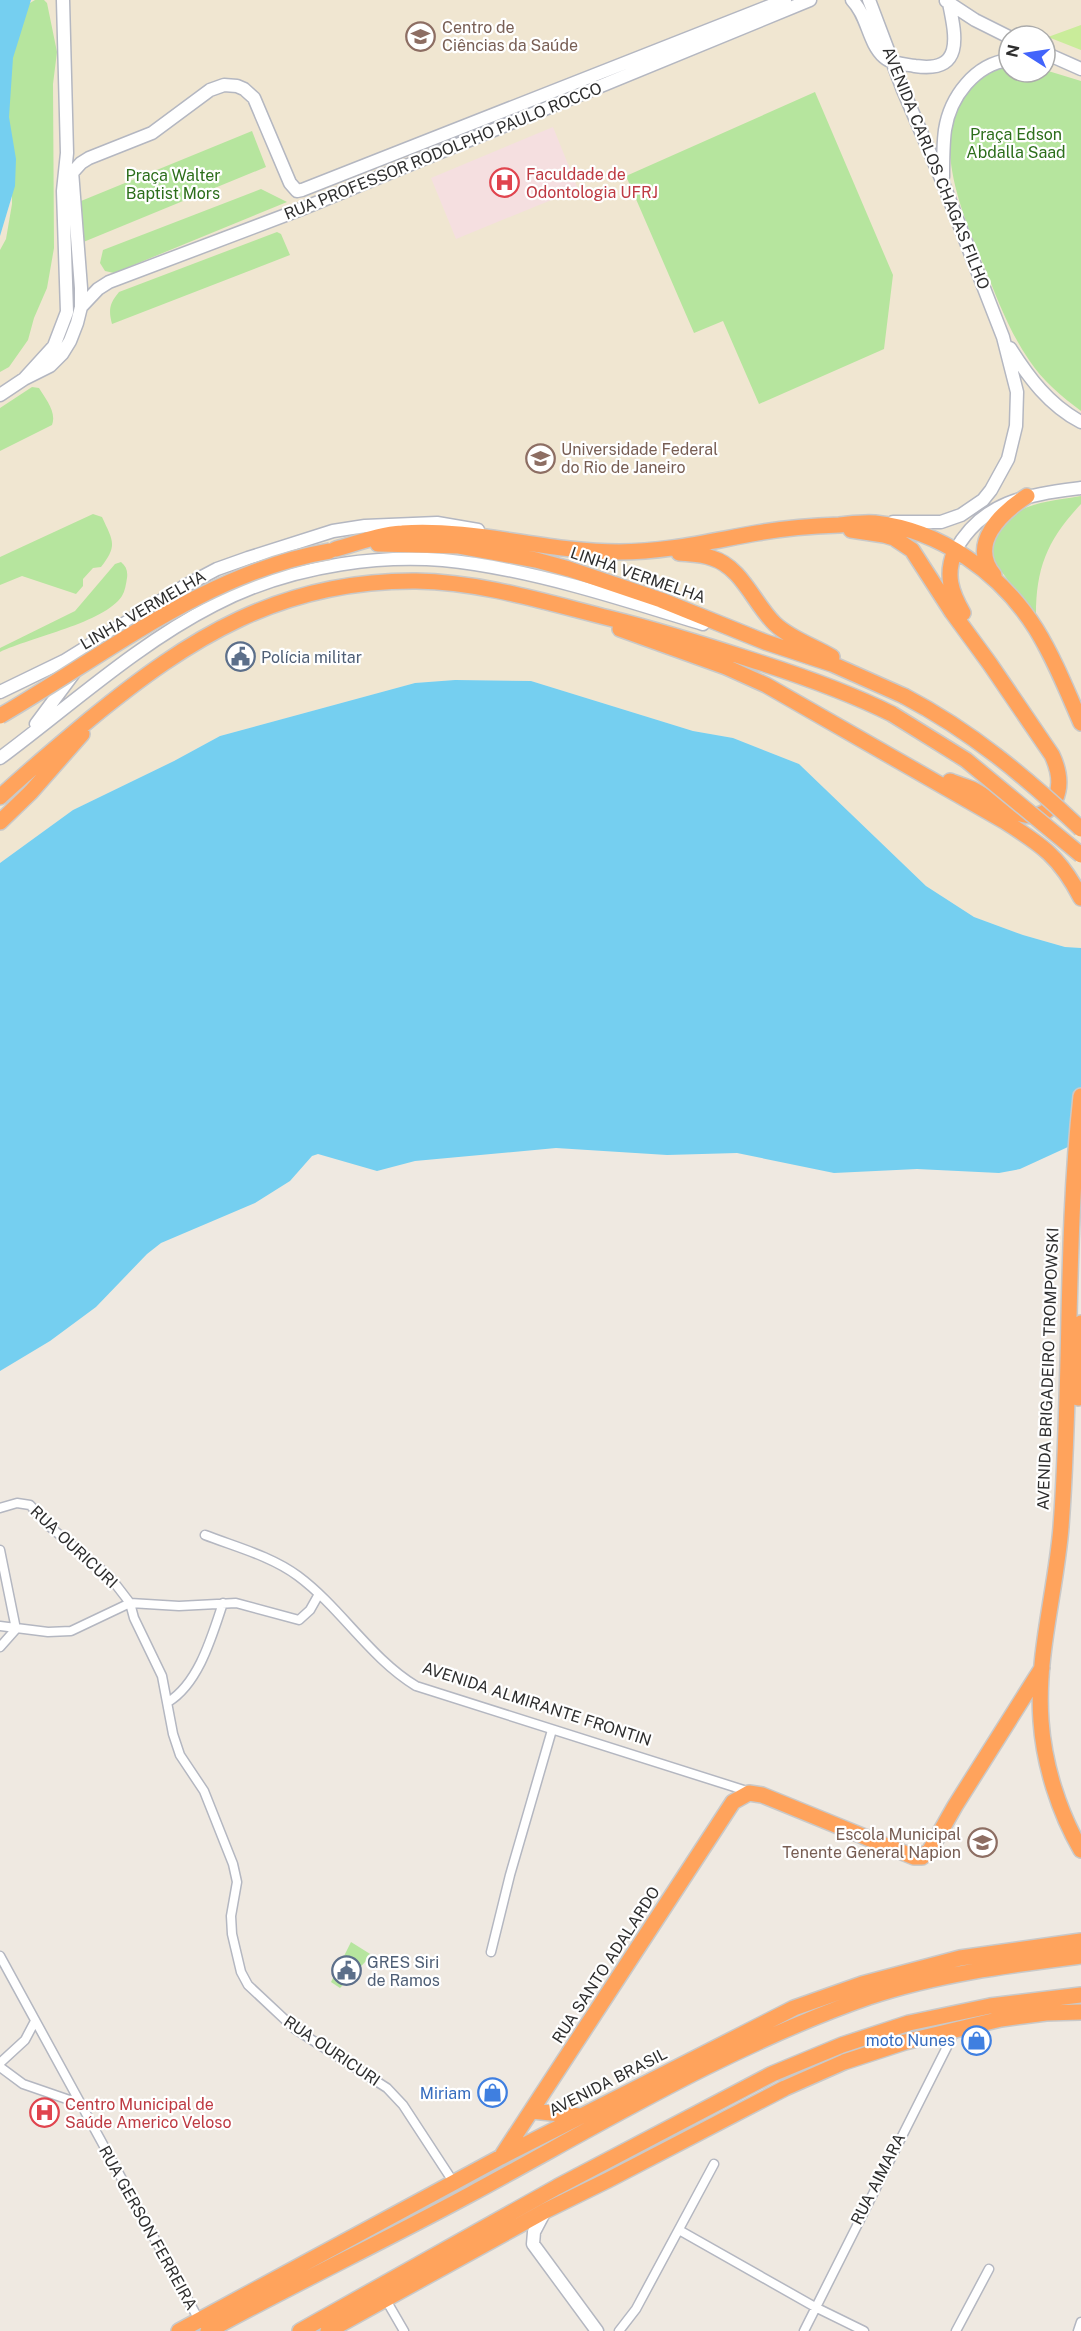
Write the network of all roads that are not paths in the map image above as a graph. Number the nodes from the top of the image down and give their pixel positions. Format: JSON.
{"nodes":[{"id":1,"x":63,"y":0,"type":"edge"},
{"id":2,"x":785,"y":0,"type":"edge"},
{"id":3,"x":810,"y":0,"type":"edge"},
{"id":4,"x":852,"y":0,"type":"edge"},
{"id":5,"x":868,"y":0,"type":"edge"},
{"id":6,"x":947,"y":2,"type":"edge"},
{"id":7,"x":997,"y":31,"type":"edge"},
{"id":8,"x":1057,"y":61,"type":"edge"},
{"id":9,"x":892,"y":62,"type":"junction"},
{"id":10,"x":997,"y":62,"type":"edge"},
{"id":11,"x":1081,"y":69,"type":"edge"},
{"id":12,"x":67,"y":153,"type":"junction"},
{"id":13,"x":72,"y":173,"type":"junction"},
{"id":14,"x":943,"y":183,"type":"junction"},
{"id":15,"x":63,"y":191,"type":"junction"},
{"id":16,"x":81,"y":307,"type":"junction"},
{"id":17,"x":1003,"y":337,"type":"junction"},
{"id":18,"x":24,"y":379,"type":"junction"},
{"id":19,"x":0,"y":395,"type":"edge"},
{"id":20,"x":1081,"y":422,"type":"edge"},
{"id":21,"x":1081,"y":488,"type":"edge"},
{"id":22,"x":1027,"y":496,"type":"junction"},
{"id":23,"x":872,"y":522,"type":"junction"},
{"id":24,"x":822,"y":526,"type":"junction"},
{"id":25,"x":541,"y":544,"type":"junction"},
{"id":26,"x":333,"y":550,"type":"junction"},
{"id":27,"x":955,"y":551,"type":"junction"},
{"id":28,"x":628,"y":552,"type":"junction"},
{"id":29,"x":1002,"y":584,"type":"junction"},
{"id":30,"x":561,"y":606,"type":"junction"},
{"id":31,"x":110,"y":633,"type":"junction"},
{"id":32,"x":765,"y":642,"type":"junction"},
{"id":33,"x":990,"y":663,"type":"junction"},
{"id":34,"x":865,"y":677,"type":"junction"},
{"id":35,"x":0,"y":692,"type":"edge"},
{"id":36,"x":104,"y":708,"type":"junction"},
{"id":37,"x":0,"y":716,"type":"edge"},
{"id":38,"x":1081,"y":723,"type":"edge"},
{"id":39,"x":20,"y":743,"type":"junction"},
{"id":40,"x":0,"y":758,"type":"edge"},
{"id":41,"x":908,"y":765,"type":"junction"},
{"id":42,"x":29,"y":769,"type":"junction"},
{"id":43,"x":0,"y":787,"type":"edge"},
{"id":44,"x":0,"y":797,"type":"edge"},
{"id":45,"x":0,"y":822,"type":"edge"},
{"id":46,"x":1081,"y":830,"type":"edge"},
{"id":47,"x":1081,"y":855,"type":"edge"},
{"id":48,"x":1081,"y":898,"type":"edge"},
{"id":49,"x":1081,"y":1096,"type":"edge"},
{"id":50,"x":1081,"y":1323,"type":"edge"},
{"id":51,"x":1065,"y":1451,"type":"junction"},
{"id":52,"x":0,"y":1508,"type":"edge"},
{"id":53,"x":205,"y":1535,"type":"dead end"},
{"id":54,"x":0,"y":1550,"type":"edge"},
{"id":55,"x":319,"y":1594,"type":"junction"},
{"id":56,"x":130,"y":1603,"type":"junction"},
{"id":57,"x":224,"y":1603,"type":"junction"},
{"id":58,"x":0,"y":1626,"type":"edge"},
{"id":59,"x":16,"y":1629,"type":"junction"},
{"id":60,"x":0,"y":1647,"type":"edge"},
{"id":61,"x":1042,"y":1668,"type":"junction"},
{"id":62,"x":168,"y":1702,"type":"junction"},
{"id":63,"x":552,"y":1730,"type":"junction"},
{"id":64,"x":726,"y":1784,"type":"junction"},
{"id":65,"x":744,"y":1797,"type":"junction"},
{"id":66,"x":1081,"y":1850,"type":"edge"},
{"id":67,"x":1081,"y":1941,"type":"edge"},
{"id":68,"x":491,"y":1952,"type":"dead end"},
{"id":69,"x":0,"y":1956,"type":"edge"},
{"id":70,"x":1081,"y":1956,"type":"edge"},
{"id":71,"x":1081,"y":1995,"type":"edge"},
{"id":72,"x":1081,"y":2012,"type":"edge"},
{"id":73,"x":35,"y":2021,"type":"junction"},
{"id":74,"x":956,"y":2029,"type":"junction"},
{"id":75,"x":0,"y":2065,"type":"edge"},
{"id":76,"x":81,"y":2104,"type":"junction"},
{"id":77,"x":532,"y":2111,"type":"junction"},
{"id":78,"x":622,"y":2111,"type":"junction"},
{"id":79,"x":580,"y":2116,"type":"junction"},
{"id":80,"x":501,"y":2157,"type":"junction"},
{"id":81,"x":714,"y":2164,"type":"dead end"},
{"id":82,"x":453,"y":2183,"type":"junction"},
{"id":83,"x":545,"y":2211,"type":"junction"},
{"id":84,"x":679,"y":2230,"type":"junction"},
{"id":85,"x":989,"y":2269,"type":"dead end"},
{"id":86,"x":386,"y":2300,"type":"junction"},
{"id":87,"x":815,"y":2307,"type":"junction"},
{"id":88,"x":1081,"y":2322,"type":"edge"},
{"id":89,"x":204,"y":2326,"type":"edge"},
{"id":90,"x":179,"y":2331,"type":"edge"},
{"id":91,"x":300,"y":2331,"type":"edge"},
{"id":92,"x":328,"y":2331,"type":"edge"},
{"id":93,"x":404,"y":2331,"type":"edge"},
{"id":94,"x":597,"y":2331,"type":"edge"},
{"id":95,"x":619,"y":2331,"type":"edge"},
{"id":96,"x":804,"y":2331,"type":"edge"},
{"id":97,"x":864,"y":2331,"type":"edge"},
{"id":98,"x":956,"y":2331,"type":"edge"},
{"id":99,"x":1078,"y":2331,"type":"edge"}],
"edges":[{"from":1,"to":12,"type":"street"},
{"from":2,"to":13,"type":"street","name":"RUA PROFESSOR RODOLPHO PAULO ROCCO"},
{"from":3,"to":16,"type":"street","name":"RUA PROFESSOR RODOLPHO PAULO ROCCO"},
{"from":4,"to":9,"type":"street"},
{"from":5,"to":9,"type":"street","name":"AVENIDA CARLOS CHAGAS FILHO"},
{"from":6,"to":7,"type":"street"},
{"from":6,"to":9,"type":"street"},
{"from":8,"to":11,"type":"street"},
{"from":9,"to":14,"type":"street","name":"AVENIDA CARLOS CHAGAS FILHO"},
{"from":10,"to":14,"type":"street"},
{"from":12,"to":13,"type":"street"},
{"from":12,"to":15,"type":"street"},
{"from":13,"to":15,"type":"street"},
{"from":13,"to":16,"type":"street"},
{"from":14,"to":17,"type":"street","name":"AVENIDA CARLOS CHAGAS FILHO"},
{"from":15,"to":18,"type":"street"},
{"from":16,"to":18,"type":"street"},
{"from":17,"to":20,"type":"street","name":"AVENIDA CARLOS CHAGAS FILHO"},
{"from":17,"to":23,"type":"street","name":"AVENIDA CARLOS CHAGAS FILHO"},
{"from":18,"to":19,"type":"street"},
{"from":21,"to":22,"type":"street"},
{"from":22,"to":27,"type":"street"},
{"from":22,"to":29,"type":"highway"},
{"from":23,"to":24,"type":"highway"},
{"from":23,"to":27,"type":"highway"},
{"from":24,"to":28,"type":"highway"},
{"from":24,"to":33,"type":"highway"},
{"from":25,"to":26,"type":"highway"},
{"from":25,"to":28,"type":"highway"},
{"from":25,"to":31,"type":"street"},
{"from":26,"to":32,"type":"highway","name":"LINHA VERMELHA"},
{"from":26,"to":37,"type":"highway","name":"LINHA VERMELHA","bridge":true},
{"from":27,"to":29,"type":"highway"},
{"from":27,"to":33,"type":"highway"},
{"from":28,"to":34,"type":"highway"},
{"from":29,"to":38,"type":"highway"},
{"from":30,"to":36,"type":"highway"},
{"from":30,"to":41,"type":"highway"},
{"from":30,"to":47,"type":"highway","bridge":true},
{"from":31,"to":35,"type":"street"},
{"from":31,"to":39,"type":"street"},
{"from":32,"to":34,"type":"highway","name":"LINHA VERMELHA"},
{"from":32,"to":39,"type":"street","name":"LINHA VERMELHA"},
{"from":33,"to":41,"type":"highway"},
{"from":34,"to":46,"type":"highway","name":"LINHA VERMELHA","bridge":true},
{"from":36,"to":42,"type":"highway"},
{"from":36,"to":45,"type":"highway"},
{"from":39,"to":40,"type":"street"},
{"from":41,"to":48,"type":"highway"},
{"from":42,"to":43,"type":"street"},
{"from":42,"to":44,"type":"highway"},
{"from":49,"to":51,"type":"highway","name":"AVENIDA BRIGADEIRO TROMPOWSKI"},
{"from":50,"to":51,"type":"highway"},
{"from":51,"to":61,"type":"highway","name":"AVENIDA BRIGADEIRO TROMPOWSKI"},
{"from":52,"to":56,"type":"street","name":"RUA OURICURI"},
{"from":53,"to":55,"type":"street","name":"AVENIDA ALMIRANTE FRONTIN"},
{"from":54,"to":59,"type":"street"},
{"from":55,"to":57,"type":"street"},
{"from":55,"to":63,"type":"street","name":"AVENIDA ALMIRANTE FRONTIN"},
{"from":56,"to":57,"type":"street"},
{"from":56,"to":59,"type":"street"},
{"from":56,"to":62,"type":"street","name":"RUA OURICURI"},
{"from":57,"to":62,"type":"street"},
{"from":58,"to":59,"type":"street"},
{"from":59,"to":60,"type":"street"},
{"from":61,"to":65,"type":"highway","name":"AVENIDA ALMIRANTE FRONTIN"},
{"from":61,"to":66,"type":"highway","name":"AVENIDA BRIGADEIRO TROMPOWSKI"},
{"from":62,"to":82,"type":"street","name":"RUA OURICURI"},
{"from":63,"to":64,"type":"street","name":"AVENIDA ALMIRANTE FRONTIN"},
{"from":63,"to":68,"type":"street"},
{"from":64,"to":65,"type":"street","name":"AVENIDA ALMIRANTE FRONTIN"},
{"from":64,"to":65,"type":"street"},
{"from":65,"to":77,"type":"highway","name":"RUA SANTO ADALARDO"},
{"from":67,"to":79,"type":"highway","name":"AVENIDA BRASIL"},
{"from":69,"to":73,"type":"street","name":"RUA GERSON FERREIRA"},
{"from":70,"to":78,"type":"highway","name":"AVENIDA BRASIL"},
{"from":71,"to":91,"type":"highway"},
{"from":72,"to":74,"type":"highway"},
{"from":73,"to":75,"type":"street"},
{"from":73,"to":76,"type":"street","name":"RUA GERSON FERREIRA"},
{"from":74,"to":83,"type":"highway"},
{"from":74,"to":87,"type":"street","name":"RUA AIMARA"},
{"from":75,"to":76,"type":"street"},
{"from":76,"to":89,"type":"street","name":"RUA GERSON FERREIRA"},
{"from":77,"to":79,"type":"highway"},
{"from":77,"to":80,"type":"highway","name":"RUA SANTO ADALARDO"},
{"from":78,"to":80,"type":"highway"},
{"from":78,"to":89,"type":"highway","name":"AVENIDA BRASIL"},
{"from":79,"to":80,"type":"highway","name":"AVENIDA BRASIL"},
{"from":80,"to":82,"type":"highway","name":"AVENIDA BRASIL"},
{"from":81,"to":84,"type":"street"},
{"from":82,"to":89,"type":"highway","name":"AVENIDA BRASIL"},
{"from":83,"to":86,"type":"highway"},
{"from":83,"to":94,"type":"street"},
{"from":84,"to":87,"type":"street"},
{"from":84,"to":95,"type":"street"},
{"from":85,"to":98,"type":"street"},
{"from":86,"to":92,"type":"highway"},
{"from":86,"to":93,"type":"street"},
{"from":87,"to":96,"type":"street","name":"RUA AIMARA"},
{"from":87,"to":97,"type":"street"},
{"from":88,"to":99,"type":"street"},
{"from":89,"to":90,"type":"highway","name":"AVENIDA BRASIL"}]}
